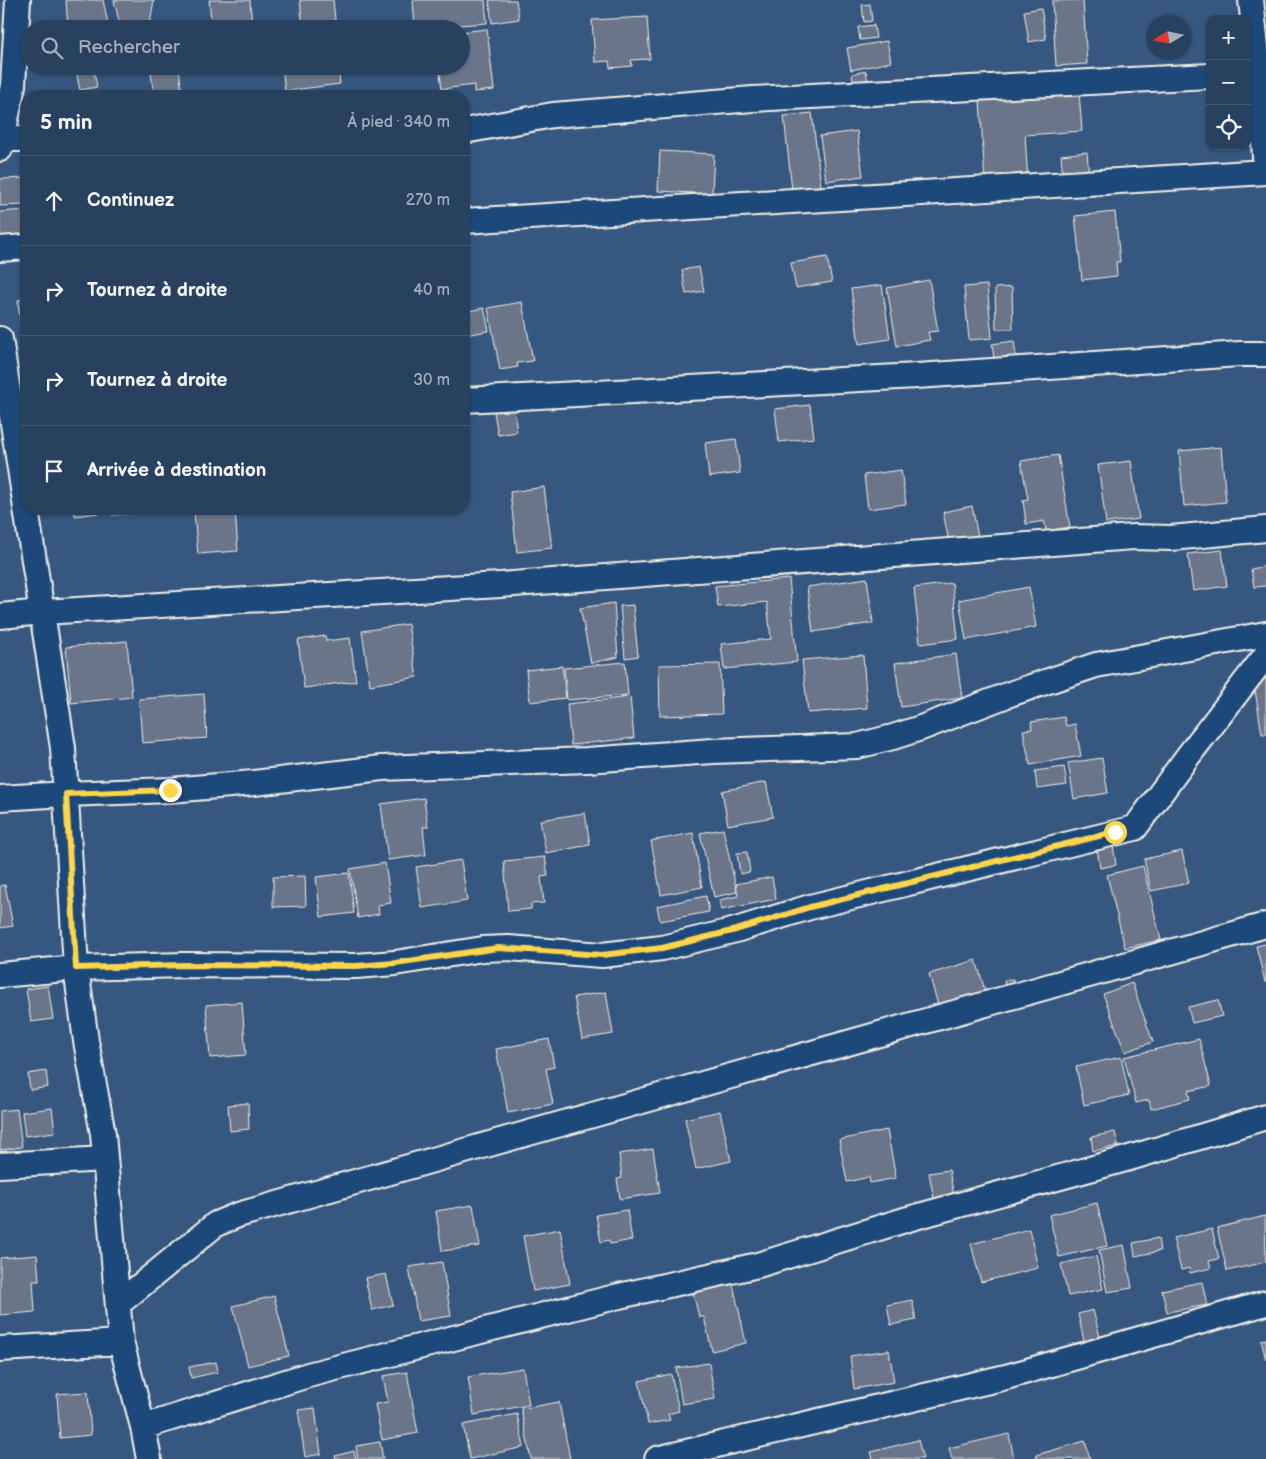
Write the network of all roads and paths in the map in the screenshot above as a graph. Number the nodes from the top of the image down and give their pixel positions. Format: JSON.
{"nodes":[{"id":1,"x":18,"y":0,"type":"edge"},
{"id":2,"x":1251,"y":0,"type":"edge"},
{"id":3,"x":1258,"y":74,"type":"edge"},
{"id":4,"x":1206,"y":76,"type":"edge"},
{"id":5,"x":470,"y":130,"type":"edge"},
{"id":6,"x":20,"y":140,"type":"edge"},
{"id":7,"x":2,"y":144,"type":"edge"},
{"id":8,"x":1266,"y":171,"type":"edge"},
{"id":9,"x":470,"y":220,"type":"edge"},
{"id":10,"x":20,"y":247,"type":"edge"},
{"id":11,"x":0,"y":248,"type":"edge"},
{"id":12,"x":0,"y":339,"type":"edge"},
{"id":13,"x":1266,"y":354,"type":"edge"},
{"id":14,"x":470,"y":400,"type":"edge"},
{"id":15,"x":13,"y":420,"type":"edge"},
{"id":16,"x":20,"y":467,"type":"edge"},
{"id":17,"x":27,"y":515,"type":"edge"},
{"id":18,"x":1266,"y":529,"type":"edge"},
{"id":19,"x":43,"y":612,"type":"junction"},
{"id":20,"x":0,"y":616,"type":"edge"},
{"id":21,"x":1266,"y":634,"type":"edge"},
{"id":22,"x":1266,"y":655,"type":"edge"},
{"id":23,"x":66,"y":794,"type":"junction"},
{"id":24,"x":0,"y":798,"type":"edge"},
{"id":25,"x":1266,"y":924,"type":"edge"},
{"id":26,"x":76,"y":968,"type":"junction"},
{"id":27,"x":0,"y":975,"type":"edge"},
{"id":28,"x":1266,"y":1117,"type":"edge"},
{"id":29,"x":105,"y":1159,"type":"junction"},
{"id":30,"x":0,"y":1165,"type":"edge"},
{"id":31,"x":1266,"y":1303,"type":"edge"},
{"id":32,"x":118,"y":1304,"type":"junction"},
{"id":33,"x":121,"y":1342,"type":"junction"},
{"id":34,"x":0,"y":1349,"type":"edge"},
{"id":35,"x":143,"y":1427,"type":"junction"},
{"id":36,"x":149,"y":1459,"type":"edge"},
{"id":37,"x":657,"y":1459,"type":"edge"}],
"edges":[{"from":1,"to":7,"type":"street"},
{"from":2,"to":3,"type":"street"},
{"from":3,"to":8,"type":"street"},
{"from":4,"to":5,"type":"street"},
{"from":6,"to":7,"type":"street"},
{"from":8,"to":9,"type":"street"},
{"from":10,"to":11,"type":"street"},
{"from":12,"to":15,"type":"street"},
{"from":13,"to":14,"type":"street"},
{"from":15,"to":16,"type":"street"},
{"from":17,"to":19,"type":"street"},
{"from":18,"to":19,"type":"street"},
{"from":19,"to":20,"type":"street"},
{"from":19,"to":23,"type":"street"},
{"from":21,"to":23,"type":"street"},
{"from":22,"to":26,"type":"street"},
{"from":23,"to":24,"type":"street"},
{"from":23,"to":26,"type":"street"},
{"from":25,"to":32,"type":"street"},
{"from":26,"to":27,"type":"street"},
{"from":26,"to":29,"type":"street"},
{"from":28,"to":35,"type":"street"},
{"from":29,"to":30,"type":"street"},
{"from":29,"to":32,"type":"street"},
{"from":31,"to":37,"type":"street"},
{"from":32,"to":33,"type":"street"},
{"from":33,"to":34,"type":"street"},
{"from":33,"to":35,"type":"street"},
{"from":35,"to":36,"type":"street"}]}
